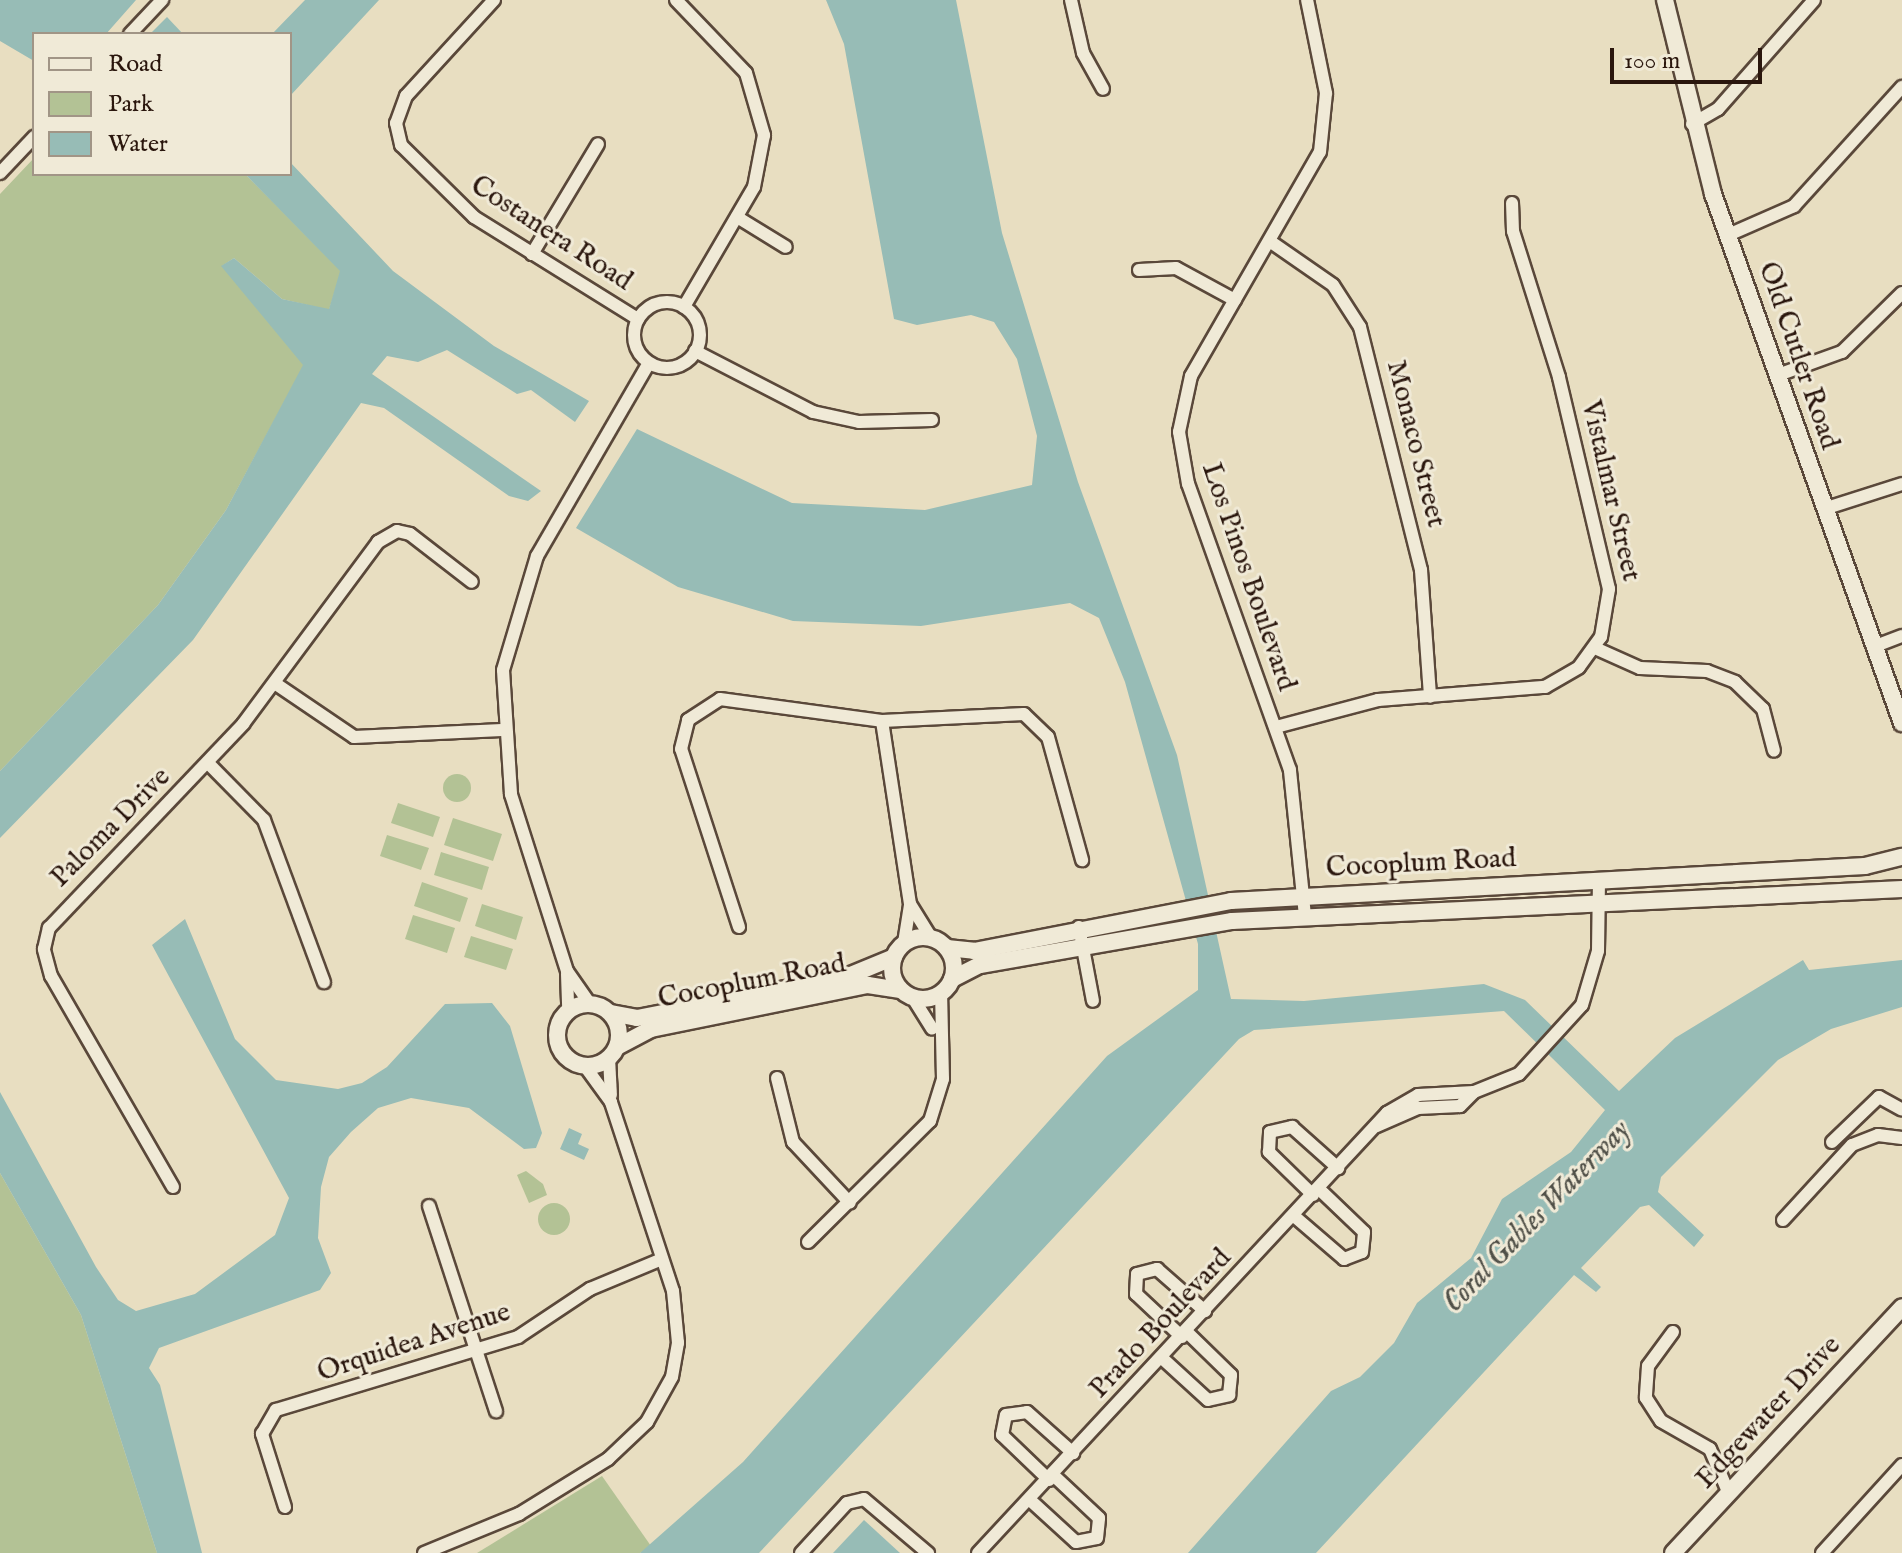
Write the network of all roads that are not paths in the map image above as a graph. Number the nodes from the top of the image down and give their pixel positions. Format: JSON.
{"nodes":[{"id":1,"x":162,"y":0,"type":"edge"},
{"id":2,"x":494,"y":0,"type":"edge"},
{"id":3,"x":676,"y":0,"type":"edge"},
{"id":4,"x":1071,"y":0,"type":"edge"},
{"id":5,"x":1307,"y":0,"type":"edge"},
{"id":6,"x":1665,"y":0,"type":"edge"},
{"id":7,"x":1814,"y":0,"type":"edge"},
{"id":8,"x":132,"y":32,"type":"edge"},
{"id":9,"x":1902,"y":87,"type":"edge"},
{"id":10,"x":1103,"y":89,"type":"dead end"},
{"id":11,"x":1692,"y":124,"type":"junction"},
{"id":12,"x":32,"y":139,"type":"edge"},
{"id":13,"x":598,"y":144,"type":"dead end"},
{"id":14,"x":0,"y":173,"type":"edge"},
{"id":15,"x":1512,"y":203,"type":"dead end"},
{"id":16,"x":737,"y":217,"type":"junction"},
{"id":17,"x":1728,"y":235,"type":"junction"},
{"id":18,"x":1271,"y":242,"type":"junction"},
{"id":19,"x":786,"y":247,"type":"dead end"},
{"id":20,"x":532,"y":254,"type":"junction"},
{"id":21,"x":1139,"y":270,"type":"dead end"},
{"id":22,"x":1902,"y":293,"type":"edge"},
{"id":23,"x":1235,"y":300,"type":"junction"},
{"id":24,"x":684,"y":307,"type":"junction"},
{"id":25,"x":638,"y":319,"type":"junction"},
{"id":26,"x":695,"y":351,"type":"junction"},
{"id":27,"x":649,"y":363,"type":"junction"},
{"id":28,"x":1778,"y":375,"type":"junction"},
{"id":29,"x":932,"y":420,"type":"dead end"},
{"id":30,"x":1902,"y":484,"type":"edge"},
{"id":31,"x":1824,"y":509,"type":"junction"},
{"id":32,"x":472,"y":582,"type":"dead end"},
{"id":33,"x":1902,"y":636,"type":"edge"},
{"id":34,"x":1873,"y":647,"type":"junction"},
{"id":35,"x":1595,"y":648,"type":"junction"},
{"id":36,"x":276,"y":684,"type":"junction"},
{"id":37,"x":1430,"y":697,"type":"junction"},
{"id":38,"x":882,"y":721,"type":"junction"},
{"id":39,"x":1902,"y":723,"type":"edge"},
{"id":40,"x":1276,"y":727,"type":"junction"},
{"id":41,"x":502,"y":730,"type":"junction"},
{"id":42,"x":1774,"y":751,"type":"dead end"},
{"id":43,"x":209,"y":764,"type":"junction"},
{"id":44,"x":1902,"y":857,"type":"edge"},
{"id":45,"x":1082,"y":860,"type":"dead end"},
{"id":46,"x":1599,"y":881,"type":"junction"},
{"id":47,"x":1902,"y":889,"type":"edge"},
{"id":48,"x":1304,"y":896,"type":"junction"},
{"id":49,"x":1600,"y":900,"type":"junction"},
{"id":50,"x":910,"y":904,"type":"junction"},
{"id":51,"x":1305,"y":916,"type":"junction"},
{"id":52,"x":739,"y":927,"type":"dead end"},
{"id":53,"x":1079,"y":927,"type":"junction"},
{"id":54,"x":931,"y":937,"type":"junction"},
{"id":55,"x":1083,"y":947,"type":"junction"},
{"id":56,"x":947,"y":948,"type":"junction"},
{"id":57,"x":899,"y":950,"type":"junction"},
{"id":58,"x":567,"y":971,"type":"junction"},
{"id":59,"x":952,"y":979,"type":"junction"},
{"id":60,"x":324,"y":982,"type":"dead end"},
{"id":61,"x":907,"y":994,"type":"junction"},
{"id":62,"x":941,"y":994,"type":"junction"},
{"id":63,"x":1093,"y":1001,"type":"dead end"},
{"id":64,"x":590,"y":1004,"type":"junction"},
{"id":65,"x":568,"y":1012,"type":"junction"},
{"id":66,"x":611,"y":1013,"type":"junction"},
{"id":67,"x":937,"y":1034,"type":"junction"},
{"id":68,"x":613,"y":1052,"type":"junction"},
{"id":69,"x":584,"y":1065,"type":"junction"},
{"id":70,"x":777,"y":1078,"type":"dead end"},
{"id":71,"x":1474,"y":1092,"type":"junction"},
{"id":72,"x":611,"y":1102,"type":"junction"},
{"id":73,"x":1902,"y":1110,"type":"edge"},
{"id":74,"x":1377,"y":1126,"type":"junction"},
{"id":75,"x":1902,"y":1138,"type":"edge"},
{"id":76,"x":1832,"y":1142,"type":"dead end"},
{"id":77,"x":1338,"y":1168,"type":"junction"},
{"id":78,"x":173,"y":1187,"type":"dead end"},
{"id":79,"x":1316,"y":1192,"type":"junction"},
{"id":80,"x":850,"y":1203,"type":"junction"},
{"id":81,"x":429,"y":1206,"type":"dead end"},
{"id":82,"x":1294,"y":1216,"type":"junction"},
{"id":83,"x":1783,"y":1220,"type":"dead end"},
{"id":84,"x":808,"y":1242,"type":"dead end"},
{"id":85,"x":662,"y":1259,"type":"junction"},
{"id":86,"x":1902,"y":1307,"type":"edge"},
{"id":87,"x":1205,"y":1311,"type":"junction"},
{"id":88,"x":1673,"y":1332,"type":"dead end"},
{"id":89,"x":1184,"y":1334,"type":"junction"},
{"id":90,"x":477,"y":1351,"type":"junction"},
{"id":91,"x":1162,"y":1358,"type":"junction"},
{"id":92,"x":496,"y":1411,"type":"dead end"},
{"id":93,"x":1073,"y":1453,"type":"junction"},
{"id":94,"x":1902,"y":1465,"type":"edge"},
{"id":95,"x":1051,"y":1478,"type":"junction"},
{"id":96,"x":1729,"y":1494,"type":"junction"},
{"id":97,"x":1030,"y":1500,"type":"junction"},
{"id":98,"x":285,"y":1507,"type":"dead end"},
{"id":99,"x":424,"y":1553,"type":"edge"},
{"id":100,"x":801,"y":1553,"type":"edge"},
{"id":101,"x":928,"y":1553,"type":"edge"},
{"id":102,"x":978,"y":1553,"type":"edge"},
{"id":103,"x":1673,"y":1553,"type":"edge"},
{"id":104,"x":1822,"y":1553,"type":"edge"}],
"edges":[{"from":1,"to":8,"type":"street"},
{"from":2,"to":20,"type":"street","name":"Costanera Road"},
{"from":3,"to":16,"type":"street"},
{"from":4,"to":10,"type":"street"},
{"from":5,"to":18,"type":"street","name":"Los Pinos Boulevard"},
{"from":6,"to":11,"type":"street","name":"Old Cutler Road"},
{"from":7,"to":11,"type":"street"},
{"from":9,"to":17,"type":"street"},
{"from":11,"to":17,"type":"street","name":"Old Cutler Road"},
{"from":12,"to":14,"type":"street"},
{"from":13,"to":20,"type":"street"},
{"from":15,"to":35,"type":"street","name":"Vistalmar Street"},
{"from":16,"to":19,"type":"street"},
{"from":16,"to":24,"type":"street"},
{"from":17,"to":28,"type":"street","name":"Old Cutler Road"},
{"from":18,"to":23,"type":"street","name":"Los Pinos Boulevard"},
{"from":18,"to":37,"type":"street","name":"Monaco Street"},
{"from":20,"to":25,"type":"street","name":"Costanera Road"},
{"from":21,"to":23,"type":"street"},
{"from":22,"to":28,"type":"street"},
{"from":23,"to":40,"type":"street","name":"Los Pinos Boulevard"},
{"from":24,"to":25,"type":"street"},
{"from":24,"to":26,"type":"street"},
{"from":25,"to":27,"type":"street"},
{"from":26,"to":27,"type":"street"},
{"from":26,"to":29,"type":"street"},
{"from":27,"to":41,"type":"street"},
{"from":28,"to":31,"type":"street","name":"Old Cutler Road"},
{"from":30,"to":31,"type":"street"},
{"from":31,"to":34,"type":"street","name":"Old Cutler Road"},
{"from":32,"to":36,"type":"street","name":"Paloma Drive"},
{"from":33,"to":34,"type":"street"},
{"from":34,"to":39,"type":"street","name":"Old Cutler Road"},
{"from":35,"to":37,"type":"street"},
{"from":35,"to":42,"type":"street"},
{"from":36,"to":41,"type":"street"},
{"from":36,"to":43,"type":"street","name":"Paloma Drive"},
{"from":37,"to":40,"type":"street"},
{"from":38,"to":45,"type":"street"},
{"from":38,"to":50,"type":"street"},
{"from":38,"to":52,"type":"street"},
{"from":40,"to":48,"type":"street","name":"Los Pinos Boulevard"},
{"from":41,"to":58,"type":"street"},
{"from":43,"to":60,"type":"street"},
{"from":43,"to":78,"type":"street","name":"Paloma Drive"},
{"from":44,"to":46,"type":"street","name":"Cocoplum Road"},
{"from":46,"to":48,"type":"street","name":"Cocoplum Road"},
{"from":46,"to":49,"type":"street","name":"Prado Boulevard"},
{"from":47,"to":49,"type":"street","name":"Cocoplum Road"},
{"from":48,"to":51,"type":"street","name":"Los Pinos Boulevard"},
{"from":48,"to":53,"type":"street","name":"Cocoplum Road"},
{"from":49,"to":51,"type":"street","name":"Cocoplum Road"},
{"from":49,"to":71,"type":"street","name":"Prado Boulevard"},
{"from":50,"to":54,"type":"street"},
{"from":50,"to":57,"type":"street"},
{"from":51,"to":55,"type":"street","name":"Cocoplum Road"},
{"from":53,"to":55,"type":"street"},
{"from":53,"to":56,"type":"street","name":"Cocoplum Road"},
{"from":54,"to":56,"type":"street"},
{"from":54,"to":57,"type":"street","name":"Cocoplum Road"},
{"from":55,"to":59,"type":"street","name":"Cocoplum Road"},
{"from":55,"to":63,"type":"street"},
{"from":56,"to":59,"type":"street"},
{"from":57,"to":61,"type":"street"},
{"from":57,"to":66,"type":"street","name":"Cocoplum Road"},
{"from":58,"to":64,"type":"street"},
{"from":58,"to":65,"type":"street"},
{"from":59,"to":62,"type":"street"},
{"from":61,"to":62,"type":"street","name":"Cocoplum Road"},
{"from":61,"to":67,"type":"street"},
{"from":61,"to":68,"type":"street","name":"Cocoplum Road"},
{"from":62,"to":67,"type":"street"},
{"from":64,"to":65,"type":"street"},
{"from":64,"to":66,"type":"street"},
{"from":65,"to":69,"type":"street"},
{"from":66,"to":68,"type":"street"},
{"from":67,"to":80,"type":"street"},
{"from":68,"to":69,"type":"street"},
{"from":68,"to":72,"type":"street"},
{"from":69,"to":72,"type":"street"},
{"from":70,"to":80,"type":"street"},
{"from":71,"to":74,"type":"street","name":"Prado Boulevard"},
{"from":71,"to":74,"type":"street","name":"Prado Boulevard"},
{"from":72,"to":85,"type":"street"},
{"from":73,"to":76,"type":"street"},
{"from":74,"to":77,"type":"street","name":"Prado Boulevard"},
{"from":75,"to":83,"type":"street"},
{"from":77,"to":79,"type":"street","name":"Prado Boulevard"},
{"from":77,"to":79,"type":"street"},
{"from":79,"to":82,"type":"street","name":"Prado Boulevard"},
{"from":79,"to":82,"type":"street"},
{"from":80,"to":84,"type":"street"},
{"from":81,"to":90,"type":"street"},
{"from":82,"to":87,"type":"street","name":"Prado Boulevard"},
{"from":85,"to":90,"type":"street","name":"Orquidea Avenue"},
{"from":85,"to":99,"type":"street"},
{"from":86,"to":96,"type":"street","name":"Edgewater Drive"},
{"from":87,"to":89,"type":"street","name":"Prado Boulevard"},
{"from":87,"to":89,"type":"street"},
{"from":88,"to":96,"type":"street"},
{"from":89,"to":91,"type":"street","name":"Prado Boulevard"},
{"from":89,"to":91,"type":"street"},
{"from":90,"to":92,"type":"street"},
{"from":90,"to":98,"type":"street","name":"Orquidea Avenue"},
{"from":91,"to":93,"type":"street","name":"Prado Boulevard"},
{"from":93,"to":95,"type":"street","name":"Prado Boulevard"},
{"from":93,"to":95,"type":"street"},
{"from":94,"to":104,"type":"street"},
{"from":95,"to":97,"type":"street","name":"Prado Boulevard"},
{"from":95,"to":97,"type":"street"},
{"from":96,"to":103,"type":"street","name":"Edgewater Drive"},
{"from":97,"to":102,"type":"street","name":"Prado Boulevard"},
{"from":100,"to":101,"type":"street"}]}
